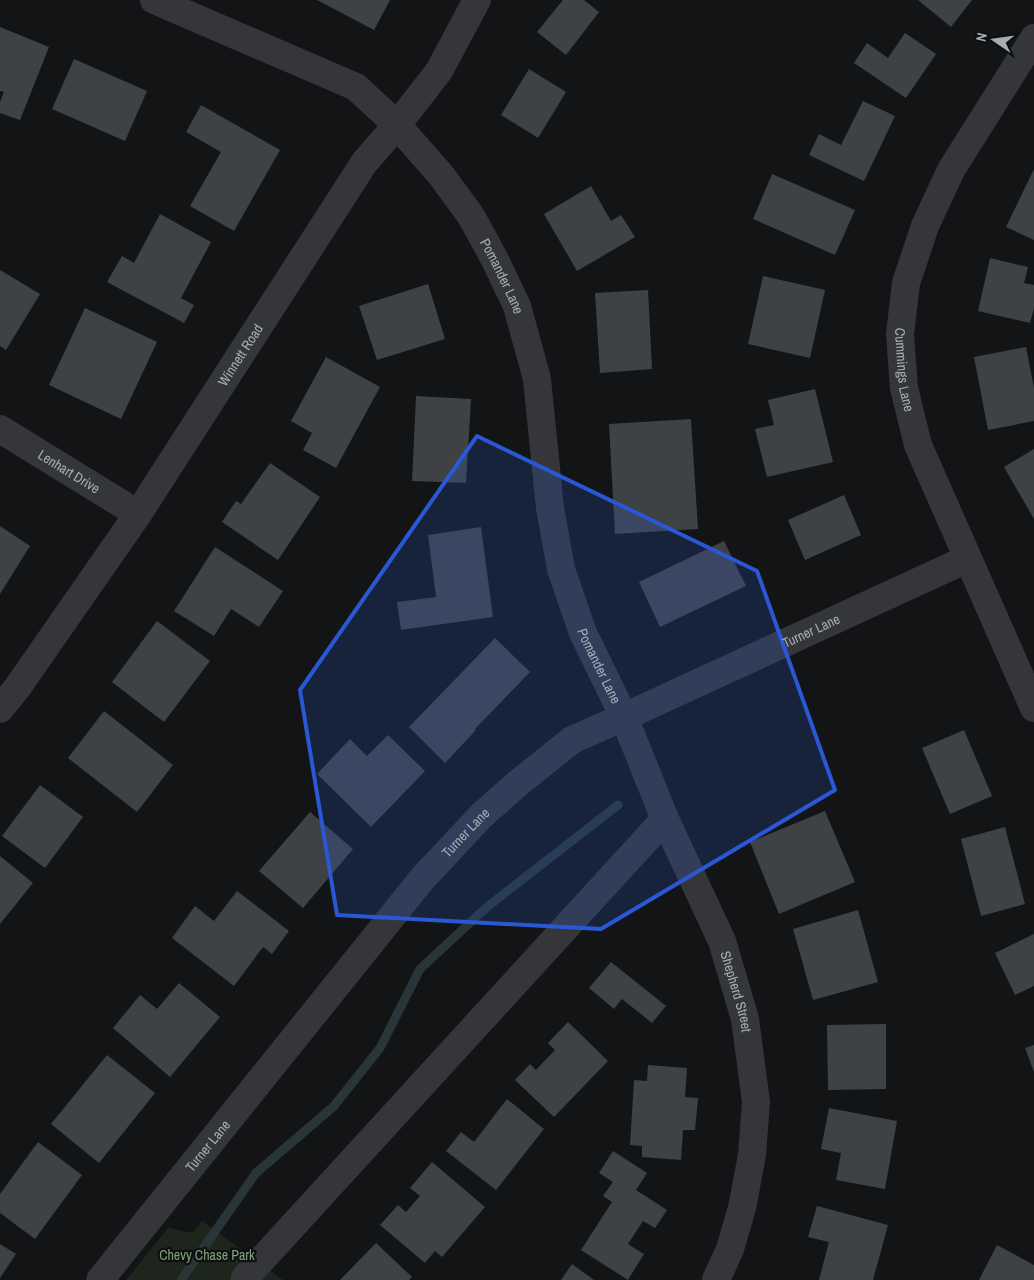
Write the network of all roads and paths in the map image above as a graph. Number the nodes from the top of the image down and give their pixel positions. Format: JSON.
{"nodes":[{"id":1,"x":154,"y":0,"type":"edge"},
{"id":2,"x":477,"y":0,"type":"edge"},
{"id":3,"x":1034,"y":38,"type":"edge"},
{"id":4,"x":397,"y":125,"type":"junction"},
{"id":5,"x":0,"y":429,"type":"edge"},
{"id":6,"x":138,"y":514,"type":"junction"},
{"id":7,"x":967,"y":558,"type":"junction"},
{"id":8,"x":1034,"y":708,"type":"edge"},
{"id":9,"x":0,"y":709,"type":"edge"},
{"id":10,"x":624,"y":717,"type":"junction"},
{"id":11,"x":665,"y":819,"type":"junction"},
{"id":12,"x":245,"y":1278,"type":"dead end"},
{"id":13,"x":100,"y":1280,"type":"edge"},
{"id":14,"x":716,"y":1280,"type":"edge"}],
"edges":[{"from":1,"to":4,"type":"street","name":"Pomander Lane"},
{"from":2,"to":4,"type":"street","name":"Winnett Road"},
{"from":3,"to":7,"type":"street","name":"Cummings Lane"},
{"from":4,"to":6,"type":"street","name":"Winnett Road"},
{"from":4,"to":10,"type":"street","name":"Pomander Lane"},
{"from":5,"to":6,"type":"street","name":"Lenhart Drive"},
{"from":6,"to":9,"type":"street","name":"Winnett Road"},
{"from":7,"to":8,"type":"street","name":"Cummings Lane"},
{"from":7,"to":10,"type":"street","name":"Turner Lane"},
{"from":10,"to":11,"type":"street","name":"Shepherd Street"},
{"from":10,"to":13,"type":"street","name":"Turner Lane"},
{"from":11,"to":12,"type":"street"},
{"from":11,"to":14,"type":"street","name":"Shepherd Street"}]}
